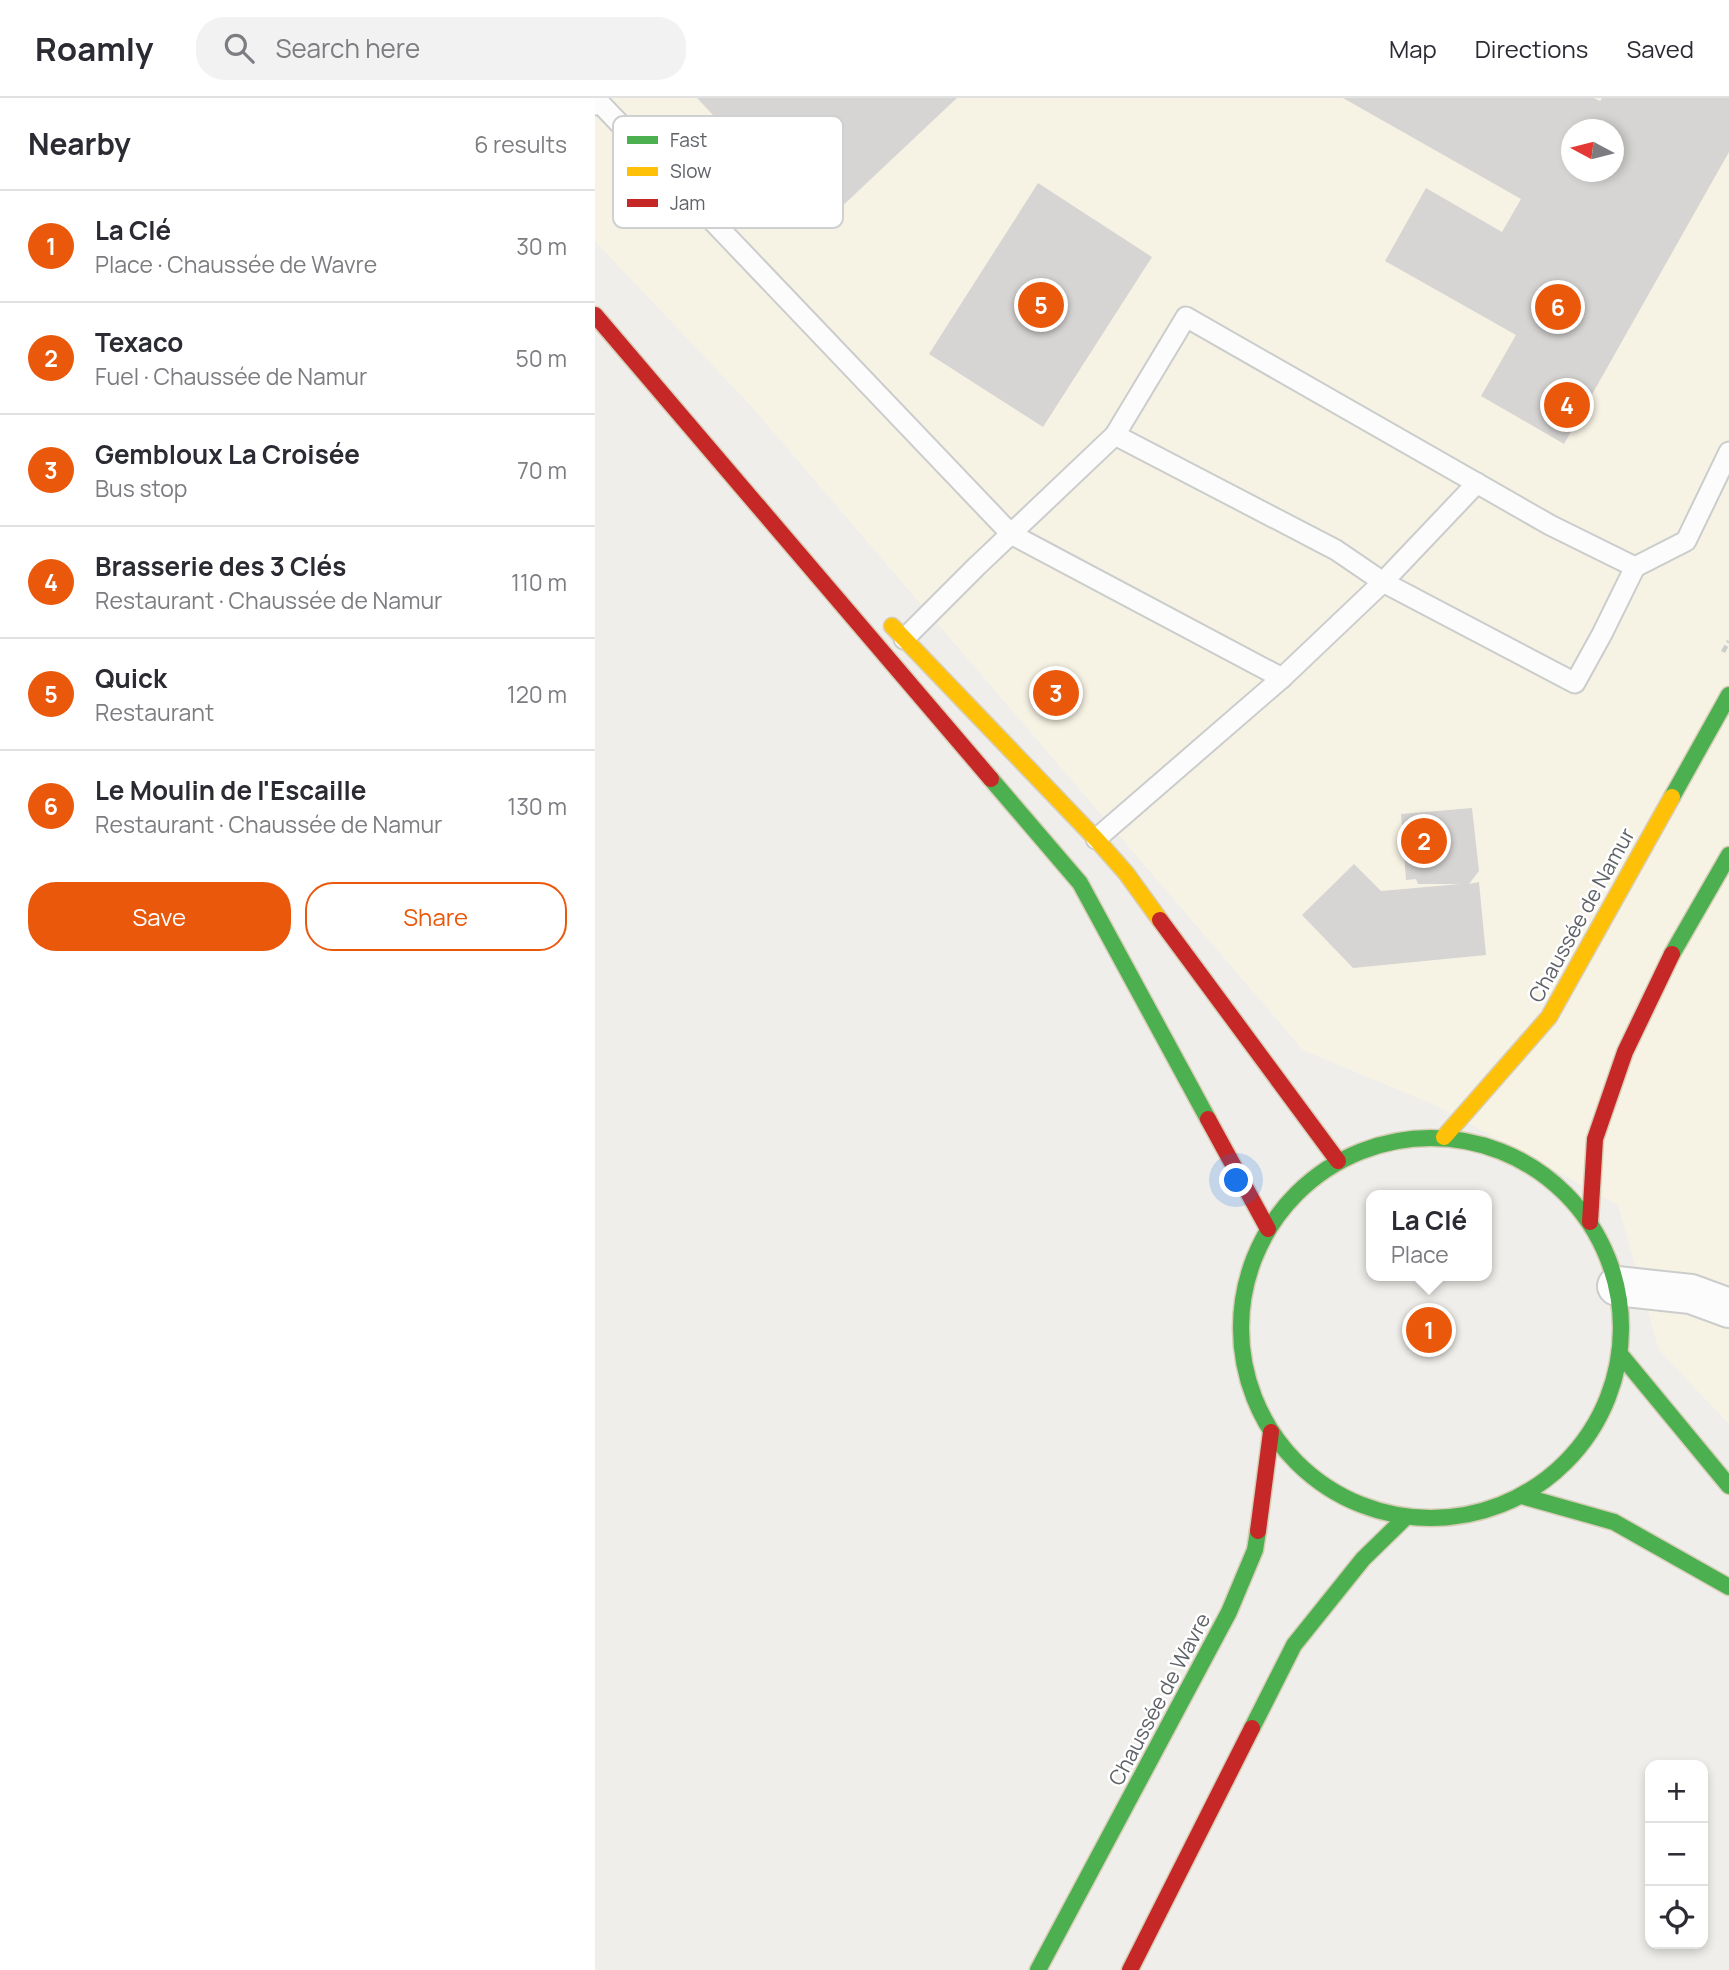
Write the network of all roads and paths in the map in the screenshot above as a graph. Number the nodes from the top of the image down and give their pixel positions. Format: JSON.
{"nodes":[{"id":1,"x":595,"y":104,"type":"edge"},
{"id":2,"x":613,"y":118,"type":"edge"},
{"id":3,"x":718,"y":228,"type":"edge"},
{"id":4,"x":598,"y":318,"type":"edge"},
{"id":5,"x":1115,"y":435,"type":"junction"},
{"id":6,"x":1729,"y":452,"type":"edge"},
{"id":7,"x":1477,"y":482,"type":"junction"},
{"id":8,"x":790,"y":519,"type":"dead end"},
{"id":9,"x":1011,"y":534,"type":"junction"},
{"id":10,"x":1635,"y":567,"type":"junction"},
{"id":11,"x":1383,"y":582,"type":"junction"},
{"id":12,"x":885,"y":619,"type":"dead end"},
{"id":13,"x":904,"y":639,"type":"junction"},
{"id":14,"x":1282,"y":678,"type":"junction"},
{"id":15,"x":1729,"y":695,"type":"edge"},
{"id":16,"x":1096,"y":839,"type":"junction"},
{"id":17,"x":1729,"y":855,"type":"edge"},
{"id":18,"x":1444,"y":1137,"type":"junction"},
{"id":19,"x":1338,"y":1161,"type":"junction"},
{"id":20,"x":1590,"y":1222,"type":"junction"},
{"id":21,"x":1268,"y":1229,"type":"junction"},
{"id":22,"x":1617,"y":1286,"type":"junction"},
{"id":23,"x":1729,"y":1308,"type":"edge"},
{"id":24,"x":1620,"y":1354,"type":"junction"},
{"id":25,"x":1271,"y":1432,"type":"junction"},
{"id":26,"x":1729,"y":1486,"type":"edge"},
{"id":27,"x":1522,"y":1496,"type":"junction"},
{"id":28,"x":1406,"y":1517,"type":"junction"},
{"id":29,"x":1729,"y":1587,"type":"edge"},
{"id":30,"x":1038,"y":1970,"type":"edge"},
{"id":31,"x":1130,"y":1970,"type":"edge"}],
"edges":[{"from":1,"to":2,"type":"lane"},
{"from":3,"to":9,"type":"lane"},
{"from":4,"to":8,"type":"main road"},
{"from":4,"to":21,"type":"main road"},
{"from":5,"to":7,"type":"lane"},
{"from":5,"to":9,"type":"lane"},
{"from":5,"to":11,"type":"lane"},
{"from":6,"to":10,"type":"lane"},
{"from":7,"to":10,"type":"lane"},
{"from":7,"to":11,"type":"lane"},
{"from":9,"to":13,"type":"lane"},
{"from":9,"to":14,"type":"lane"},
{"from":10,"to":11,"type":"lane"},
{"from":11,"to":14,"type":"lane"},
{"from":12,"to":13,"type":"main road"},
{"from":13,"to":16,"type":"main road"},
{"from":14,"to":16,"type":"lane"},
{"from":15,"to":18,"type":"main road","name":"Chaussée de Namur"},
{"from":16,"to":19,"type":"main road"},
{"from":17,"to":20,"type":"main road"},
{"from":18,"to":19,"type":"main road"},
{"from":18,"to":20,"type":"main road"},
{"from":19,"to":21,"type":"main road"},
{"from":20,"to":22,"type":"main road"},
{"from":21,"to":25,"type":"main road"},
{"from":22,"to":23,"type":"street"},
{"from":22,"to":24,"type":"main road"},
{"from":24,"to":26,"type":"main road"},
{"from":24,"to":27,"type":"main road"},
{"from":25,"to":28,"type":"main road"},
{"from":25,"to":30,"type":"main road","name":"Chaussée de Wavre"},
{"from":27,"to":28,"type":"main road"},
{"from":27,"to":29,"type":"main road"},
{"from":28,"to":31,"type":"main road"}]}
